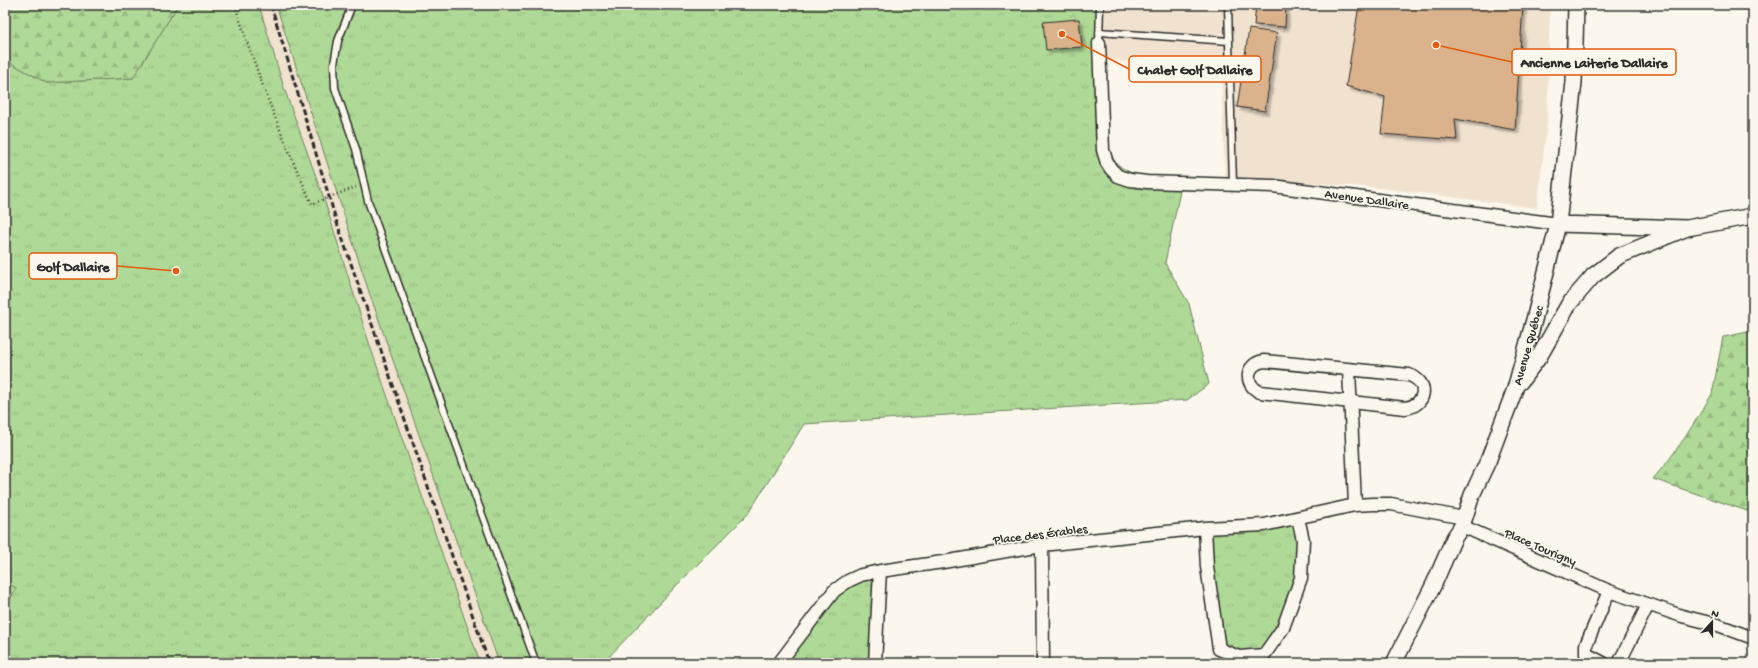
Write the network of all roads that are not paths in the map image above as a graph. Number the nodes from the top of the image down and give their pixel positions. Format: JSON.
{"nodes":[{"id":1,"x":352,"y":5,"type":"edge"},
{"id":2,"x":1100,"y":5,"type":"edge"},
{"id":3,"x":1227,"y":5,"type":"edge"},
{"id":4,"x":1576,"y":5,"type":"edge"},
{"id":5,"x":1099,"y":38,"type":"junction"},
{"id":6,"x":1229,"y":40,"type":"junction"},
{"id":7,"x":1233,"y":184,"type":"junction"},
{"id":8,"x":1753,"y":216,"type":"edge"},
{"id":9,"x":1558,"y":224,"type":"junction"},
{"id":10,"x":1687,"y":228,"type":"junction"},
{"id":11,"x":1349,"y":370,"type":"junction"},
{"id":12,"x":1515,"y":389,"type":"junction"},
{"id":13,"x":1350,"y":403,"type":"junction"},
{"id":14,"x":1355,"y":506,"type":"junction"},
{"id":15,"x":1298,"y":518,"type":"junction"},
{"id":16,"x":1463,"y":522,"type":"junction"},
{"id":17,"x":1205,"y":528,"type":"junction"},
{"id":18,"x":1042,"y":545,"type":"junction"},
{"id":19,"x":880,"y":571,"type":"junction"},
{"id":20,"x":1610,"y":590,"type":"junction"},
{"id":21,"x":1648,"y":605,"type":"junction"},
{"id":22,"x":1753,"y":638,"type":"edge"},
{"id":23,"x":536,"y":663,"type":"edge"},
{"id":24,"x":779,"y":663,"type":"edge"},
{"id":25,"x":875,"y":663,"type":"edge"},
{"id":26,"x":1043,"y":663,"type":"edge"},
{"id":27,"x":1394,"y":663,"type":"edge"},
{"id":28,"x":1603,"y":663,"type":"edge"},
{"id":29,"x":1619,"y":663,"type":"edge"}],
"edges":[{"from":1,"to":23,"type":"lane"},
{"from":2,"to":5,"type":"lane"},
{"from":3,"to":6,"type":"lane"},
{"from":4,"to":9,"type":"street","name":"Avenue Québec"},
{"from":5,"to":6,"type":"lane"},
{"from":5,"to":7,"type":"street","name":"Avenue Dallaire"},
{"from":6,"to":7,"type":"lane"},
{"from":7,"to":9,"type":"street","name":"Avenue Dallaire"},
{"from":8,"to":10,"type":"street","name":"Avenue Dallaire"},
{"from":9,"to":10,"type":"street","name":"Avenue Dallaire"},
{"from":9,"to":12,"type":"street","name":"Avenue Québec"},
{"from":10,"to":12,"type":"street"},
{"from":11,"to":13,"type":"street"},
{"from":11,"to":13,"type":"street"},
{"from":11,"to":13,"type":"street"},
{"from":12,"to":16,"type":"street","name":"Avenue Québec"},
{"from":13,"to":14,"type":"street"},
{"from":14,"to":15,"type":"street","name":"Place des Érables"},
{"from":14,"to":16,"type":"street","name":"Place des Érables"},
{"from":15,"to":17,"type":"street","name":"Place des Érables"},
{"from":15,"to":17,"type":"street"},
{"from":16,"to":20,"type":"street","name":"Place Tourigny"},
{"from":16,"to":27,"type":"street","name":"Avenue Québec"},
{"from":17,"to":18,"type":"street","name":"Place des Érables"},
{"from":18,"to":19,"type":"street","name":"Place des Érables"},
{"from":18,"to":26,"type":"street"},
{"from":19,"to":24,"type":"street","name":"Place des Érables"},
{"from":19,"to":25,"type":"street"},
{"from":20,"to":21,"type":"street","name":"Place Tourigny"},
{"from":20,"to":28,"type":"street"},
{"from":21,"to":22,"type":"street","name":"Place Tourigny"},
{"from":21,"to":29,"type":"street"}]}
